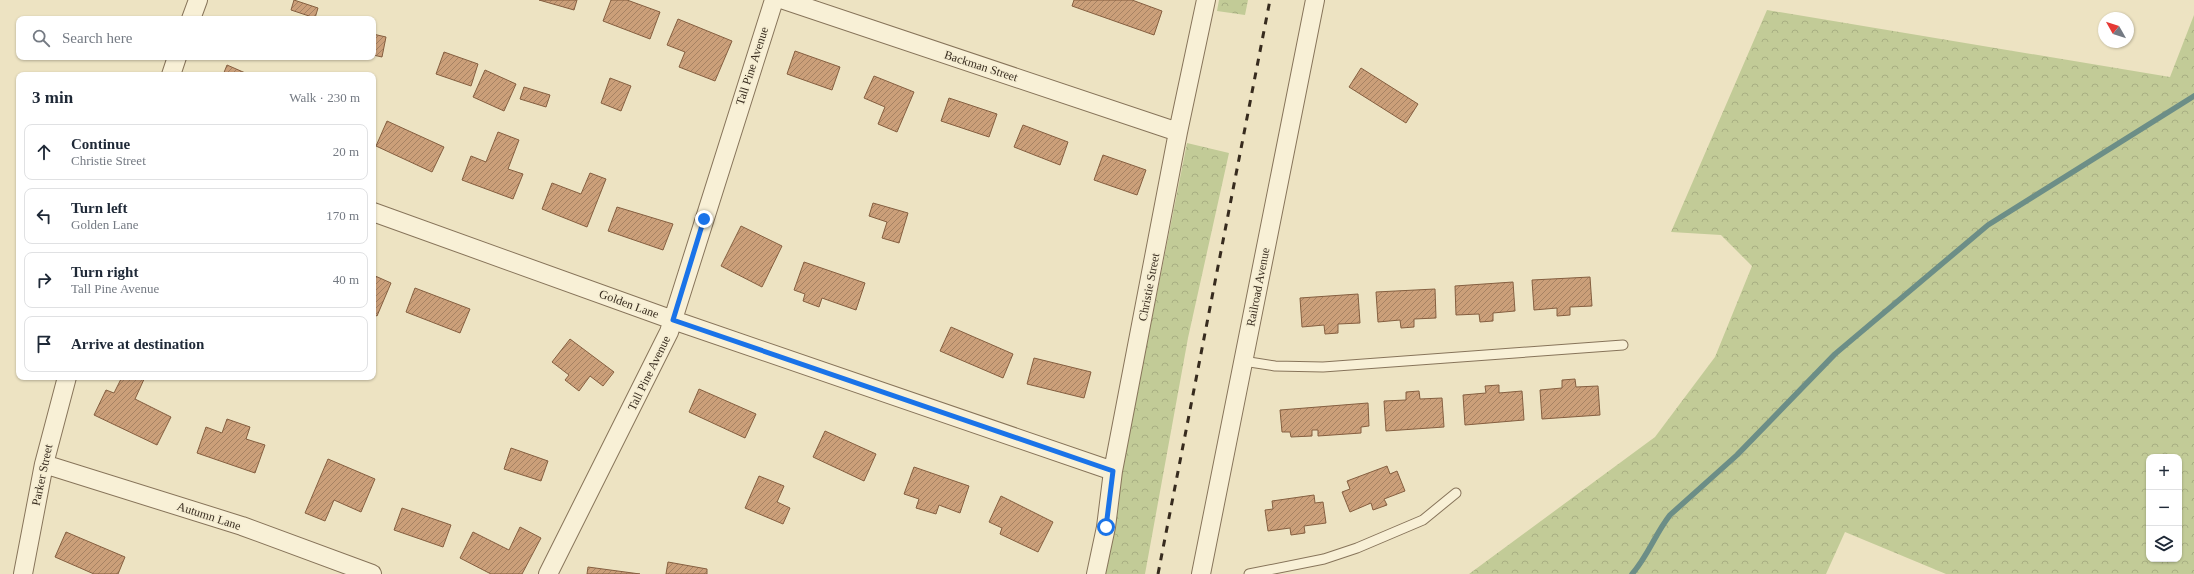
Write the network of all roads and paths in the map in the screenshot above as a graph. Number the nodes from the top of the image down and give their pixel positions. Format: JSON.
{"nodes":[{"id":1,"x":198,"y":0,"type":"edge"},
{"id":2,"x":774,"y":0,"type":"edge"},
{"id":3,"x":784,"y":0,"type":"edge"},
{"id":4,"x":1206,"y":0,"type":"edge"},
{"id":5,"x":1315,"y":0,"type":"edge"},
{"id":6,"x":192,"y":16,"type":"edge"},
{"id":7,"x":176,"y":60,"type":"edge"},
{"id":8,"x":172,"y":72,"type":"edge"},
{"id":9,"x":1178,"y":132,"type":"junction"},
{"id":10,"x":376,"y":213,"type":"edge"},
{"id":11,"x":673,"y":320,"type":"junction"},
{"id":12,"x":1623,"y":345,"type":"dead end"},
{"id":13,"x":1243,"y":361,"type":"junction"},
{"id":14,"x":67,"y":380,"type":"edge"},
{"id":15,"x":44,"y":464,"type":"junction"},
{"id":16,"x":1113,"y":471,"type":"junction"},
{"id":17,"x":1456,"y":493,"type":"dead end"},
{"id":18,"x":23,"y":574,"type":"edge"},
{"id":19,"x":372,"y":574,"type":"edge"},
{"id":20,"x":548,"y":574,"type":"edge"},
{"id":21,"x":1096,"y":574,"type":"edge"},
{"id":22,"x":1204,"y":574,"type":"edge"},
{"id":23,"x":1249,"y":574,"type":"edge"}],
"edges":[{"from":1,"to":6,"type":"street"},
{"from":2,"to":11,"type":"street","name":"Tall Pine Avenue"},
{"from":3,"to":9,"type":"street","name":"Backman Street"},
{"from":4,"to":9,"type":"street","name":"Christie Street"},
{"from":5,"to":13,"type":"street","name":"Railroad Avenue"},
{"from":7,"to":8,"type":"street"},
{"from":9,"to":16,"type":"street","name":"Christie Street"},
{"from":10,"to":11,"type":"street","name":"Golden Lane"},
{"from":11,"to":16,"type":"street","name":"Golden Lane"},
{"from":11,"to":20,"type":"street","name":"Tall Pine Avenue"},
{"from":12,"to":13,"type":"lane"},
{"from":13,"to":22,"type":"street","name":"Railroad Avenue"},
{"from":14,"to":15,"type":"street","name":"Parker Street"},
{"from":15,"to":18,"type":"street","name":"Parker Street"},
{"from":15,"to":19,"type":"street","name":"Autumn Lane"},
{"from":16,"to":21,"type":"street","name":"Christie Street"},
{"from":17,"to":23,"type":"lane"}]}
